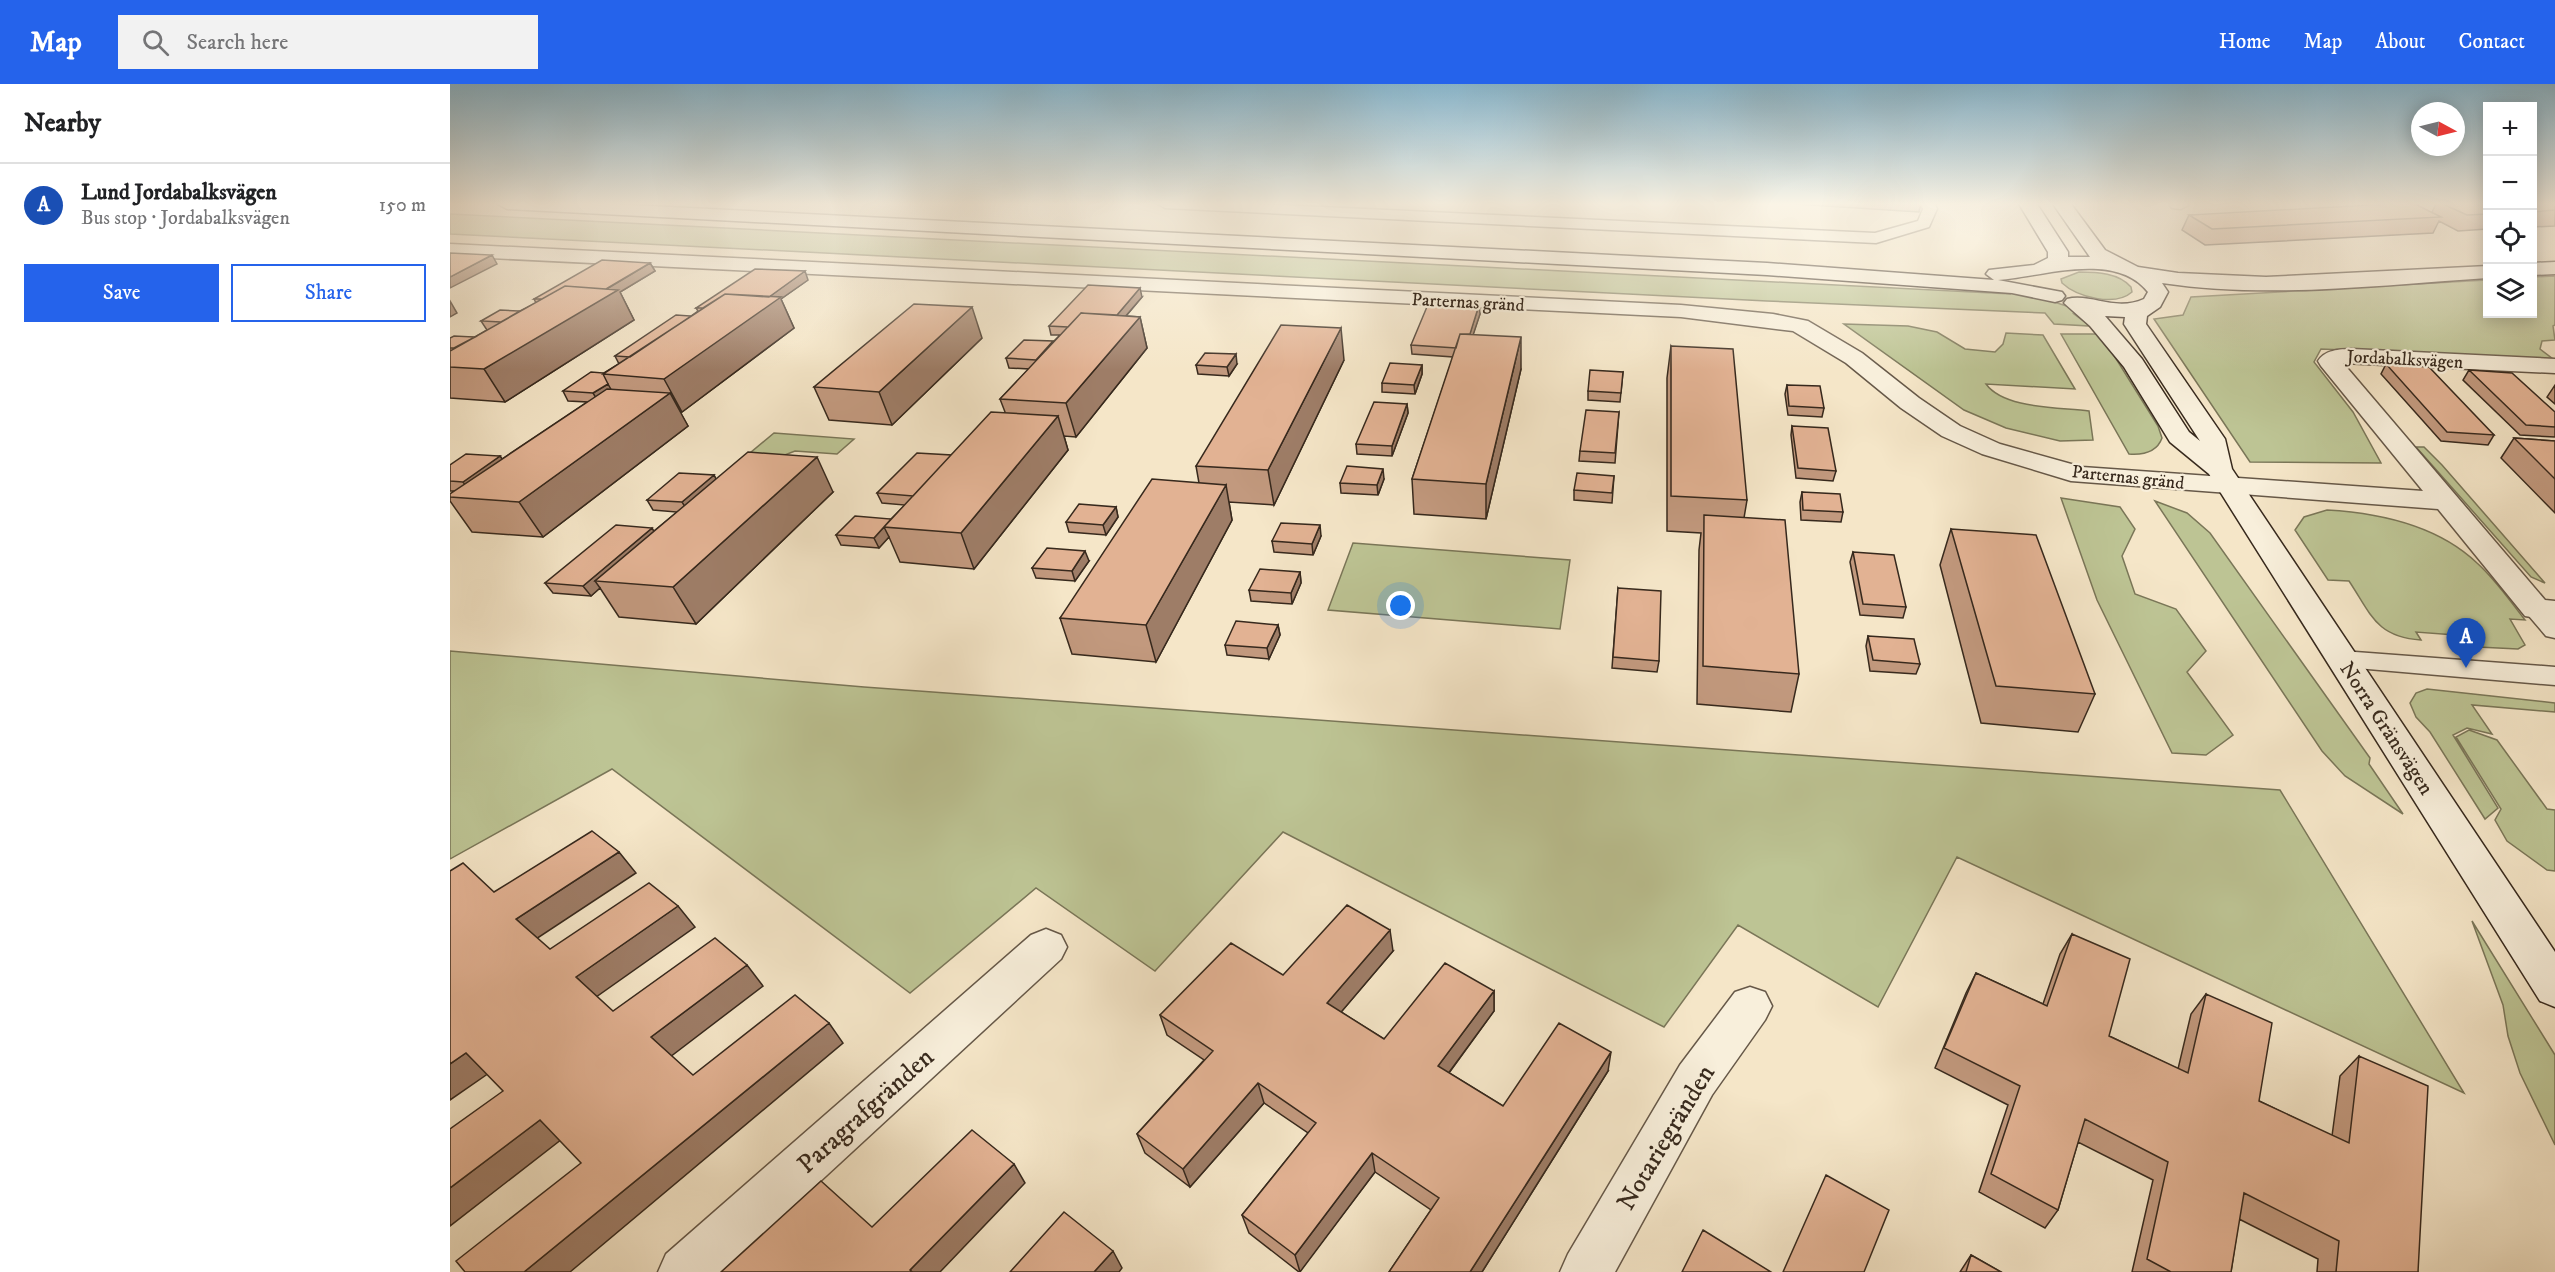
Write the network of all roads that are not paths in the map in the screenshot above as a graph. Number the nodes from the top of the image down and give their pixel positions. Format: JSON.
{"nodes":[{"id":1,"x":641,"y":259,"type":"edge"},
{"id":2,"x":1582,"y":259,"type":"edge"},
{"id":3,"x":2058,"y":259,"type":"edge"},
{"id":4,"x":2108,"y":259,"type":"edge"},
{"id":5,"x":2046,"y":267,"type":"junction"},
{"id":6,"x":2555,"y":268,"type":"edge"},
{"id":7,"x":1767,"y":269,"type":"junction"},
{"id":8,"x":2537,"y":269,"type":"edge"},
{"id":9,"x":2129,"y":271,"type":"junction"},
{"id":10,"x":2483,"y":272,"type":"edge"},
{"id":11,"x":2243,"y":284,"type":"junction"},
{"id":12,"x":2065,"y":300,"type":"junction"},
{"id":13,"x":2146,"y":306,"type":"junction"},
{"id":14,"x":2555,"y":366,"type":"edge"},
{"id":15,"x":2224,"y":477,"type":"junction"},
{"id":16,"x":2445,"y":501,"type":"junction"},
{"id":17,"x":2549,"y":617,"type":"edge"},
{"id":18,"x":2342,"y":660,"type":"junction"},
{"id":19,"x":2555,"y":675,"type":"edge"},
{"id":20,"x":1046,"y":947,"type":"dead end"},
{"id":21,"x":2555,"y":988,"type":"edge"},
{"id":22,"x":1750,"y":1006,"type":"dead end"},
{"id":23,"x":684,"y":1272,"type":"edge"},
{"id":24,"x":1586,"y":1272,"type":"edge"}],
"edges":[{"from":1,"to":15,"type":"street","name":"Parternas gränd"},
{"from":2,"to":7,"type":"street"},
{"from":3,"to":5,"type":"street"},
{"from":4,"to":9,"type":"street"},
{"from":5,"to":7,"type":"street"},
{"from":5,"to":9,"type":"street"},
{"from":5,"to":12,"type":"street"},
{"from":6,"to":8,"type":"street"},
{"from":7,"to":12,"type":"street"},
{"from":9,"to":11,"type":"street"},
{"from":9,"to":13,"type":"street"},
{"from":10,"to":11,"type":"street"},
{"from":11,"to":13,"type":"street"},
{"from":12,"to":13,"type":"street"},
{"from":12,"to":15,"type":"street","name":"Norra Gränsvägen"},
{"from":13,"to":15,"type":"street","name":"Norra Gränsvägen"},
{"from":14,"to":16,"type":"street","name":"Jordabalksvägen"},
{"from":15,"to":16,"type":"street"},
{"from":15,"to":18,"type":"street","name":"Norra Gränsvägen"},
{"from":16,"to":17,"type":"street","name":"Jordabalksvägen"},
{"from":18,"to":19,"type":"lane"},
{"from":18,"to":21,"type":"street","name":"Norra Gränsvägen"},
{"from":20,"to":23,"type":"street","name":"Paragrafgränden"},
{"from":22,"to":24,"type":"street","name":"Notariegränden"}]}
